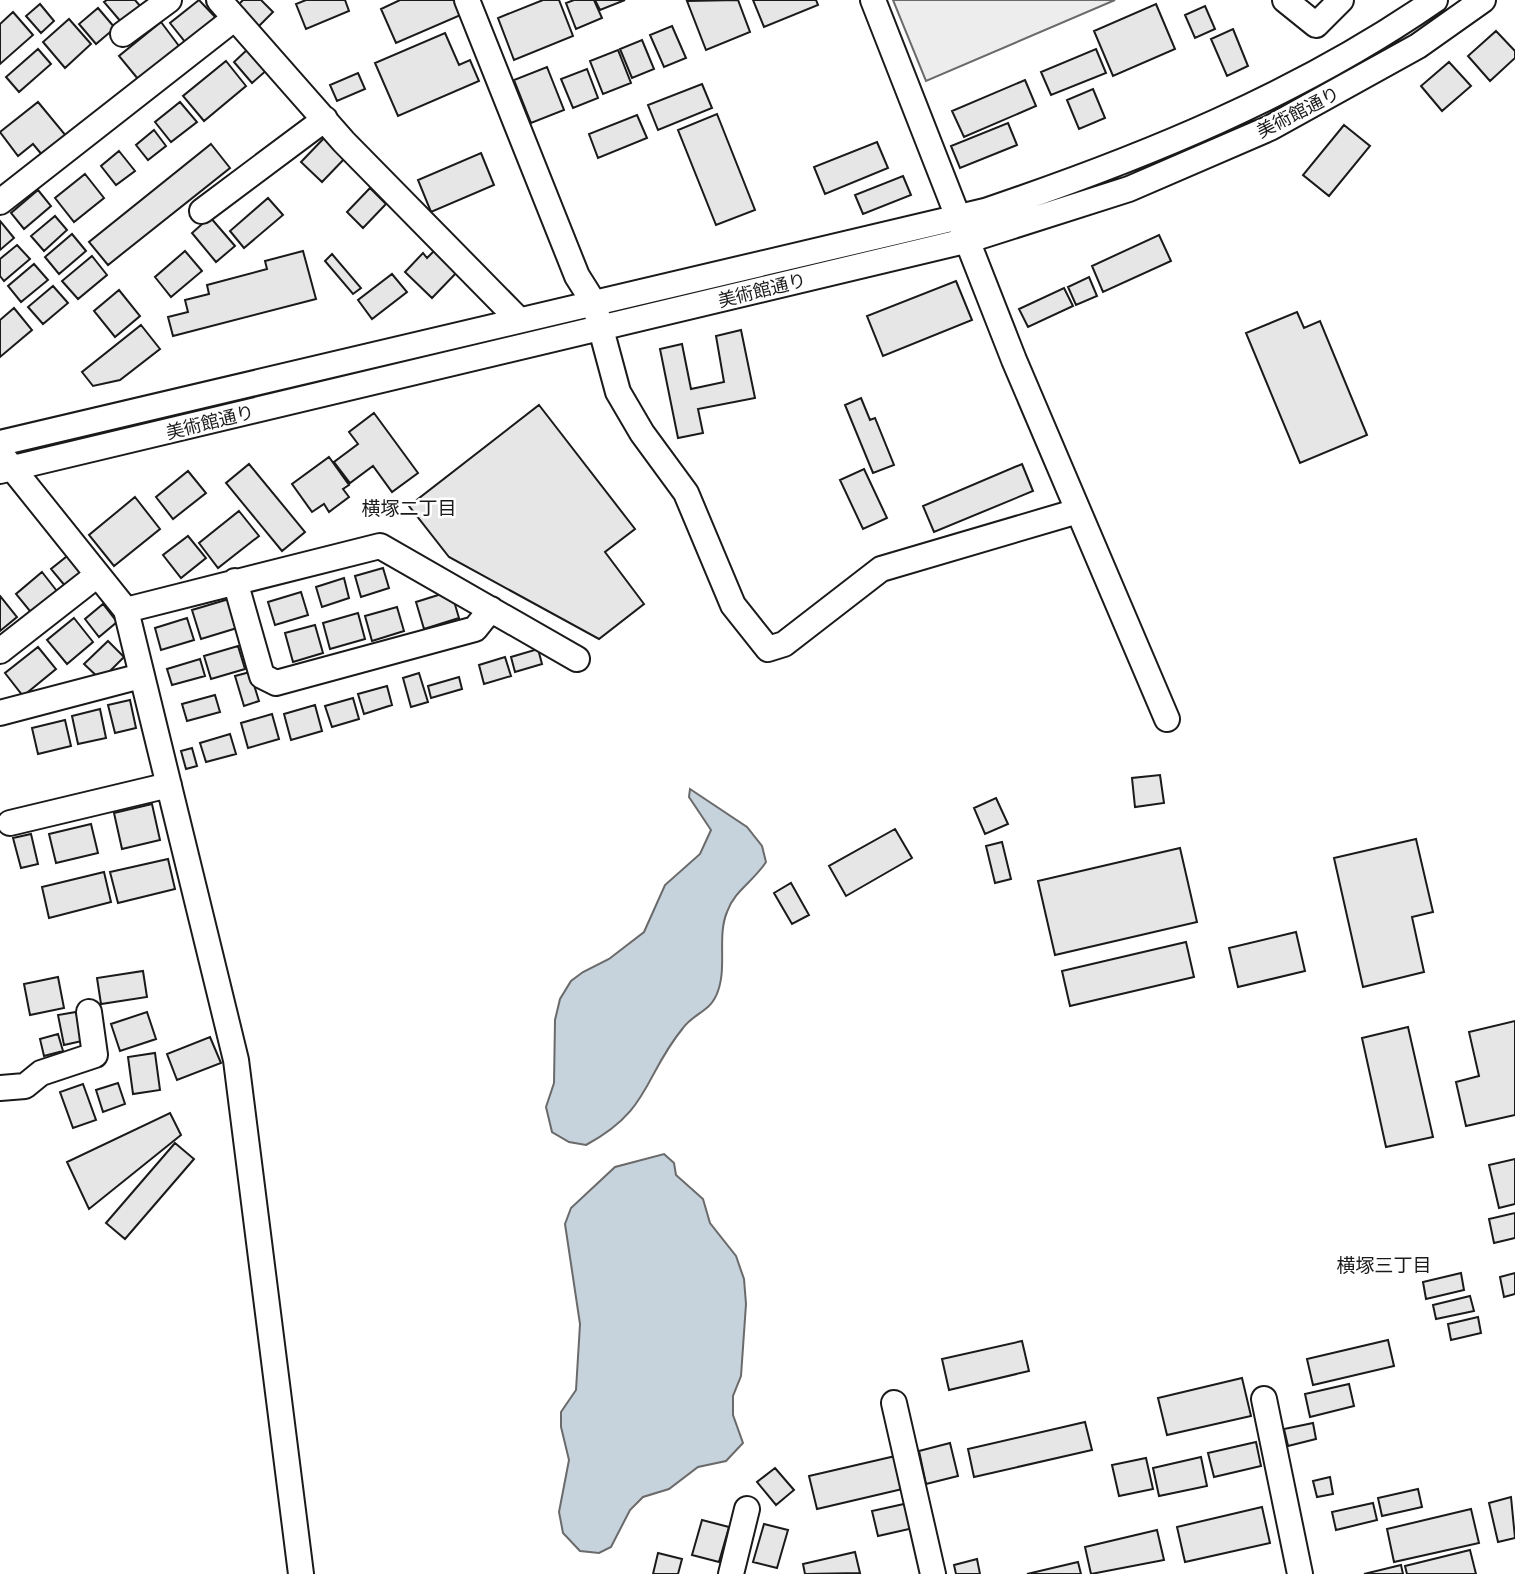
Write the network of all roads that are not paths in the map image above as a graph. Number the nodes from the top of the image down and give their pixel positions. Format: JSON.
{"nodes":[{"id":1,"x":169,"y":0,"type":"edge"},
{"id":2,"x":467,"y":0,"type":"edge"},
{"id":3,"x":873,"y":0,"type":"edge"},
{"id":4,"x":1285,"y":0,"type":"edge"},
{"id":5,"x":1341,"y":0,"type":"edge"},
{"id":6,"x":1435,"y":0,"type":"edge"},
{"id":7,"x":1483,"y":0,"type":"edge"},
{"id":8,"x":227,"y":9,"type":"edge"},
{"id":9,"x":123,"y":34,"type":"dead end"},
{"id":10,"x":325,"y":119,"type":"junction"},
{"id":11,"x":0,"y":202,"type":"edge"},
{"id":12,"x":202,"y":211,"type":"dead end"},
{"id":13,"x":965,"y":229,"type":"junction"},
{"id":14,"x":594,"y":303,"type":"junction"},
{"id":15,"x":519,"y":320,"type":"junction"},
{"id":16,"x":603,"y":328,"type":"junction"},
{"id":17,"x":0,"y":443,"type":"edge"},
{"id":18,"x":4,"y":465,"type":"edge"},
{"id":19,"x":1078,"y":511,"type":"junction"},
{"id":20,"x":96,"y":576,"type":"junction"},
{"id":21,"x":235,"y":582,"type":"junction"},
{"id":22,"x":491,"y":609,"type":"junction"},
{"id":23,"x":126,"y":610,"type":"junction"},
{"id":24,"x":0,"y":652,"type":"edge"},
{"id":25,"x":577,"y":659,"type":"dead end"},
{"id":26,"x":141,"y":676,"type":"junction"},
{"id":27,"x":0,"y":713,"type":"edge"},
{"id":28,"x":1167,"y":719,"type":"dead end"},
{"id":29,"x":169,"y":785,"type":"junction"},
{"id":30,"x":10,"y":823,"type":"dead end"},
{"id":31,"x":89,"y":1012,"type":"dead end"},
{"id":32,"x":0,"y":1088,"type":"edge"},
{"id":33,"x":1264,"y":1399,"type":"dead end"},
{"id":34,"x":894,"y":1404,"type":"dead end"},
{"id":35,"x":747,"y":1508,"type":"dead end"},
{"id":36,"x":301,"y":1574,"type":"edge"},
{"id":37,"x":731,"y":1574,"type":"edge"},
{"id":38,"x":933,"y":1574,"type":"edge"},
{"id":39,"x":1300,"y":1574,"type":"edge"}],
"edges":[{"from":1,"to":9,"type":"street"},
{"from":2,"to":14,"type":"street"},
{"from":3,"to":13,"type":"street"},
{"from":4,"to":5,"type":"street"},
{"from":6,"to":13,"type":"street","name":"美術館通り"},
{"from":7,"to":13,"type":"street","name":"美術館通り"},
{"from":8,"to":10,"type":"street"},
{"from":8,"to":11,"type":"street"},
{"from":10,"to":12,"type":"street"},
{"from":10,"to":15,"type":"street"},
{"from":13,"to":14,"type":"street","name":"美術館通り"},
{"from":13,"to":16,"type":"street","name":"美術館通り"},
{"from":13,"to":19,"type":"street"},
{"from":14,"to":15,"type":"street","name":"美術館通り"},
{"from":14,"to":16,"type":"street"},
{"from":15,"to":17,"type":"street","name":"美術館通り"},
{"from":16,"to":18,"type":"street","name":"美術館通り"},
{"from":16,"to":19,"type":"street"},
{"from":18,"to":20,"type":"street"},
{"from":19,"to":28,"type":"street"},
{"from":20,"to":23,"type":"street"},
{"from":20,"to":24,"type":"street"},
{"from":21,"to":22,"type":"street"},
{"from":21,"to":22,"type":"street"},
{"from":21,"to":23,"type":"street"},
{"from":22,"to":25,"type":"street"},
{"from":23,"to":26,"type":"street"},
{"from":26,"to":27,"type":"street"},
{"from":26,"to":29,"type":"street"},
{"from":29,"to":30,"type":"street"},
{"from":29,"to":36,"type":"street"},
{"from":31,"to":32,"type":"street"},
{"from":33,"to":39,"type":"street"},
{"from":34,"to":38,"type":"street"},
{"from":35,"to":37,"type":"street"}]}
